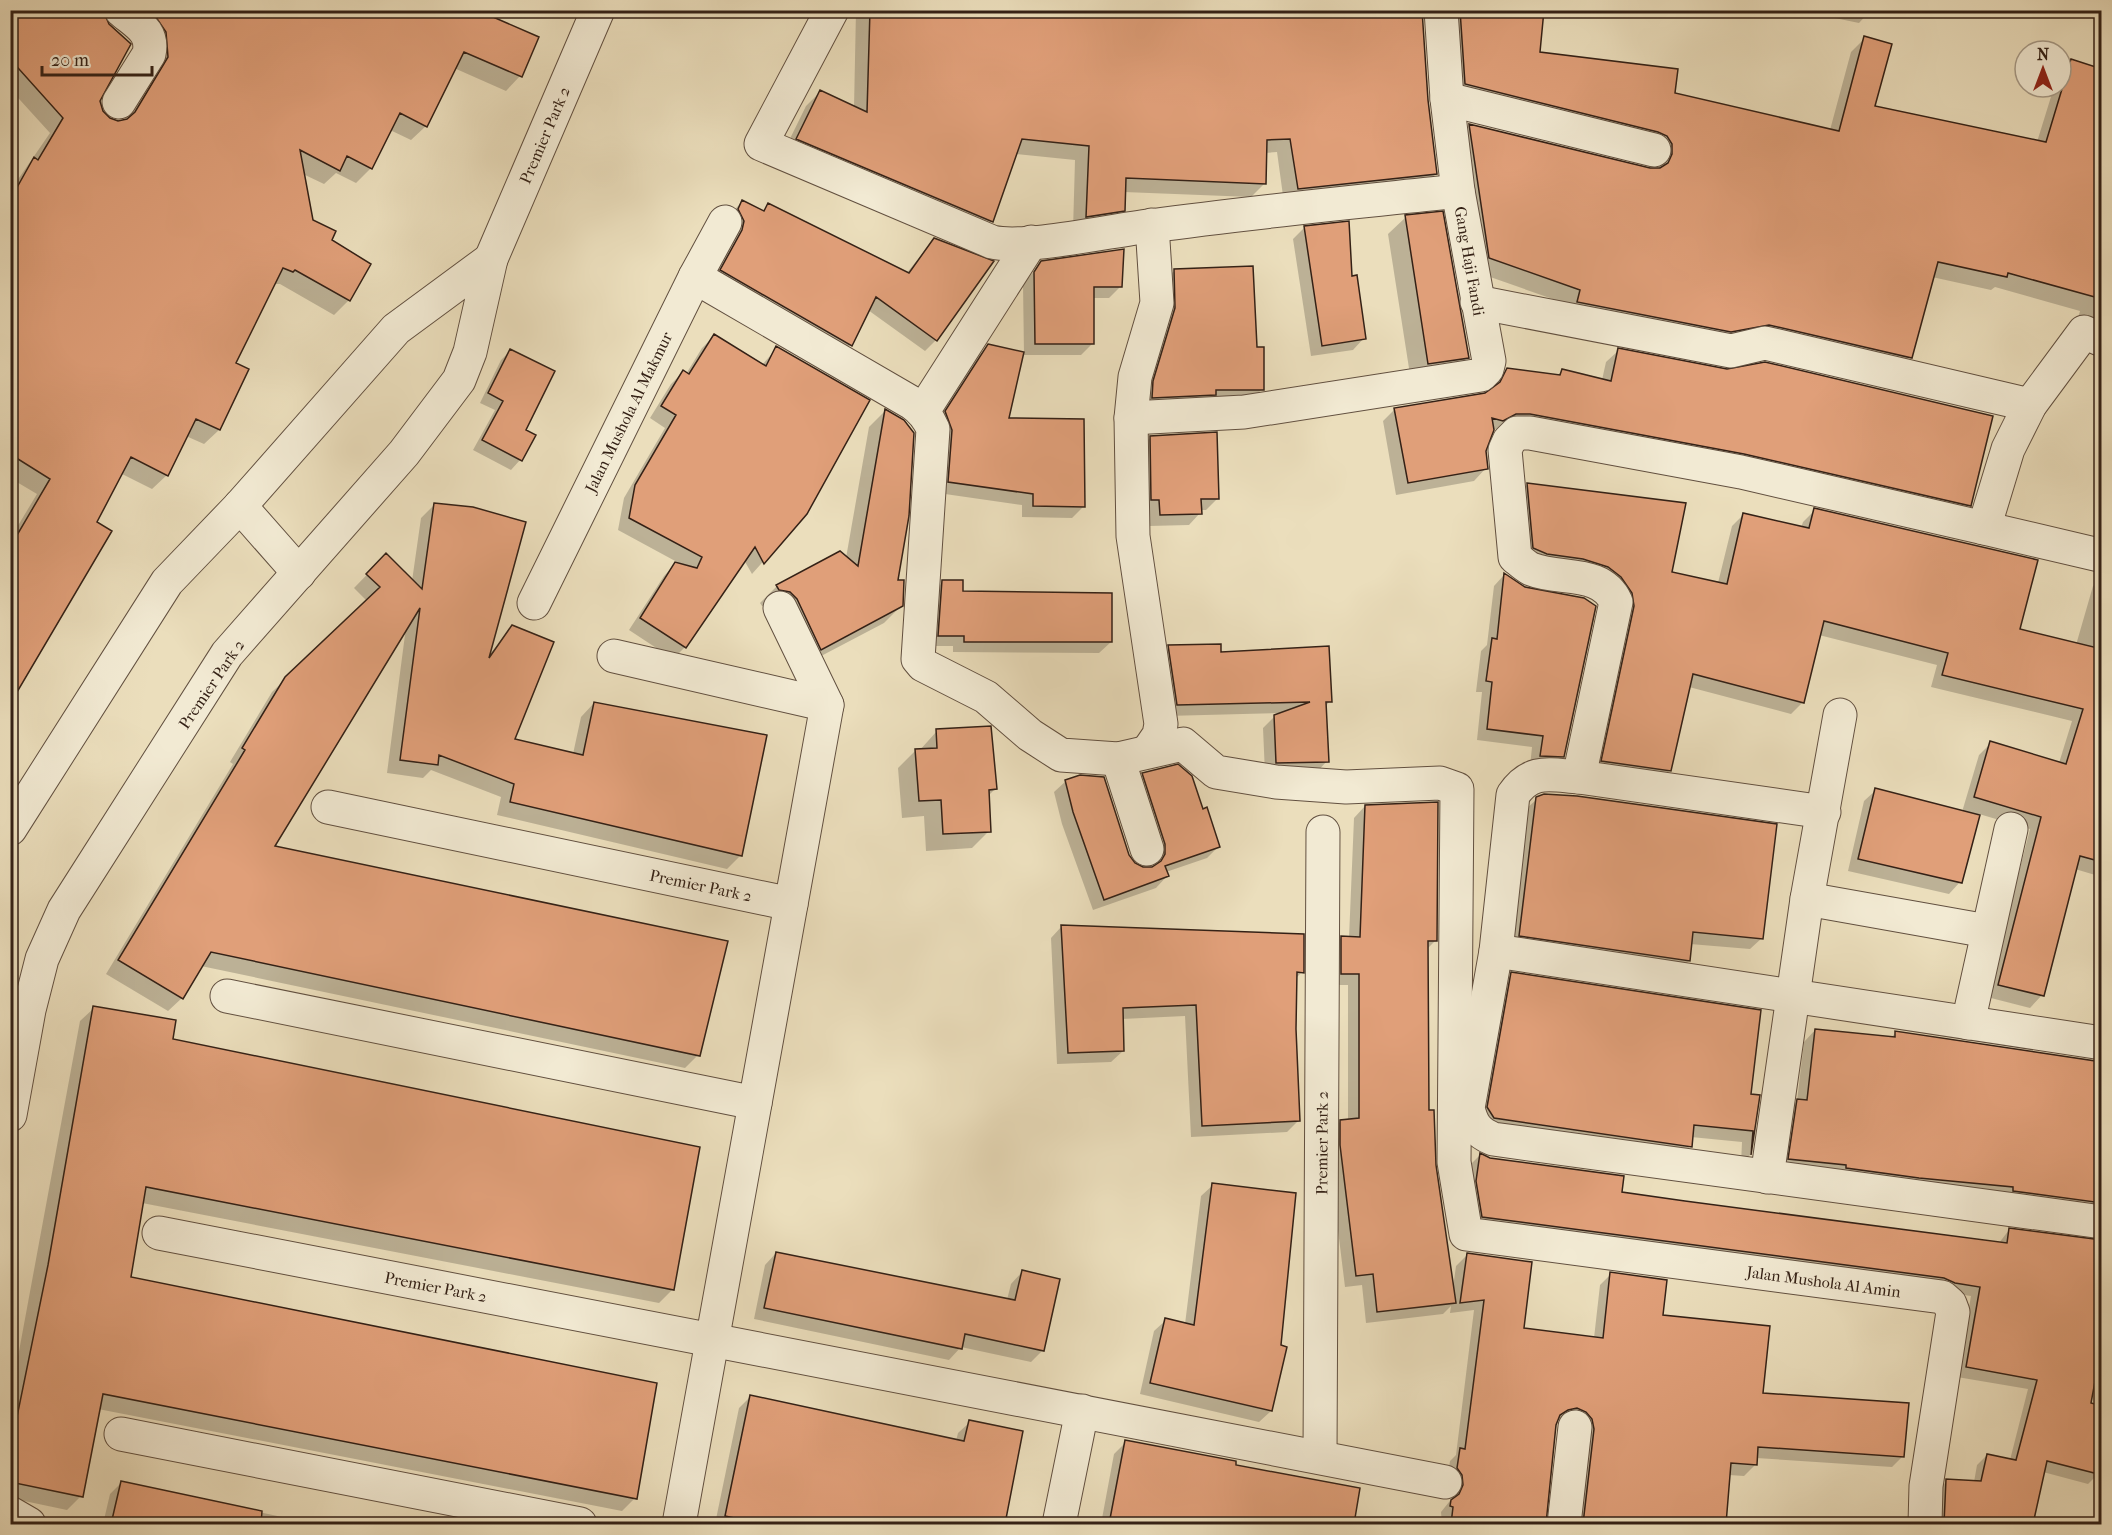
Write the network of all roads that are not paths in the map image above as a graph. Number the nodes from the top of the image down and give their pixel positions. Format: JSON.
{"nodes":[{"id":1,"x":121,"y":10,"type":"edge"},
{"id":2,"x":598,"y":10,"type":"edge"},
{"id":3,"x":832,"y":10,"type":"edge"},
{"id":4,"x":1441,"y":10,"type":"edge"},
{"id":5,"x":1447,"y":99,"type":"junction"},
{"id":6,"x":119,"y":102,"type":"dead end"},
{"id":7,"x":1654,"y":150,"type":"dead end"},
{"id":8,"x":1458,"y":191,"type":"junction"},
{"id":9,"x":725,"y":222,"type":"dead end"},
{"id":10,"x":1152,"y":225,"type":"junction"},
{"id":11,"x":1031,"y":242,"type":"junction"},
{"id":12,"x":491,"y":259,"type":"junction"},
{"id":13,"x":695,"y":277,"type":"junction"},
{"id":14,"x":1477,"y":302,"type":"junction"},
{"id":15,"x":2102,"y":340,"type":"edge"},
{"id":16,"x":2030,"y":405,"type":"junction"},
{"id":17,"x":923,"y":411,"type":"junction"},
{"id":18,"x":1131,"y":418,"type":"junction"},
{"id":19,"x":240,"y":506,"type":"junction"},
{"id":20,"x":1984,"y":528,"type":"junction"},
{"id":21,"x":2099,"y":555,"type":"dead end"},
{"id":22,"x":299,"y":573,"type":"junction"},
{"id":23,"x":534,"y":603,"type":"dead end"},
{"id":24,"x":780,"y":608,"type":"dead end"},
{"id":25,"x":614,"y":656,"type":"dead end"},
{"id":26,"x":827,"y":705,"type":"junction"},
{"id":27,"x":1840,"y":716,"type":"dead end"},
{"id":28,"x":1133,"y":755,"type":"junction"},
{"id":29,"x":1579,"y":777,"type":"junction"},
{"id":30,"x":20,"y":789,"type":"edge"},
{"id":31,"x":328,"y":807,"type":"dead end"},
{"id":32,"x":1824,"y":812,"type":"junction"},
{"id":33,"x":10,"y":829,"type":"edge"},
{"id":34,"x":2011,"y":829,"type":"dead end"},
{"id":35,"x":1323,"y":832,"type":"dead end"},
{"id":36,"x":1147,"y":849,"type":"dead end"},
{"id":37,"x":1807,"y":899,"type":"junction"},
{"id":38,"x":791,"y":904,"type":"junction"},
{"id":39,"x":1987,"y":932,"type":"junction"},
{"id":40,"x":1496,"y":951,"type":"junction"},
{"id":41,"x":227,"y":996,"type":"dead end"},
{"id":42,"x":1792,"y":998,"type":"junction"},
{"id":43,"x":1968,"y":1023,"type":"junction"},
{"id":44,"x":2102,"y":1043,"type":"edge"},
{"id":45,"x":755,"y":1103,"type":"junction"},
{"id":46,"x":10,"y":1114,"type":"edge"},
{"id":47,"x":1767,"y":1177,"type":"junction"},
{"id":48,"x":2102,"y":1222,"type":"edge"},
{"id":49,"x":159,"y":1233,"type":"dead end"},
{"id":50,"x":713,"y":1340,"type":"junction"},
{"id":51,"x":1082,"y":1411,"type":"junction"},
{"id":52,"x":1575,"y":1427,"type":"dead end"},
{"id":53,"x":121,"y":1434,"type":"dead end"},
{"id":54,"x":1320,"y":1457,"type":"junction"},
{"id":55,"x":1445,"y":1482,"type":"dead end"},
{"id":56,"x":10,"y":1513,"type":"edge"},
{"id":57,"x":29,"y":1524,"type":"edge"},
{"id":58,"x":580,"y":1524,"type":"edge"},
{"id":59,"x":680,"y":1524,"type":"edge"},
{"id":60,"x":1059,"y":1524,"type":"edge"},
{"id":61,"x":1564,"y":1524,"type":"edge"},
{"id":62,"x":1925,"y":1524,"type":"edge"}],
"edges":[{"from":1,"to":6,"type":"street"},
{"from":2,"to":12,"type":"street","name":"Premier Park 2"},
{"from":3,"to":11,"type":"street"},
{"from":4,"to":5,"type":"street","name":"Gang Haji Fandi"},
{"from":5,"to":7,"type":"street"},
{"from":5,"to":8,"type":"street","name":"Gang Haji Fandi"},
{"from":8,"to":10,"type":"street"},
{"from":8,"to":14,"type":"street","name":"Gang Haji Fandi"},
{"from":9,"to":13,"type":"street","name":"Jalan Mushola Al Makmur"},
{"from":10,"to":11,"type":"street"},
{"from":10,"to":18,"type":"street"},
{"from":11,"to":17,"type":"street"},
{"from":12,"to":19,"type":"street"},
{"from":12,"to":22,"type":"street","name":"Premier Park 2"},
{"from":13,"to":17,"type":"street"},
{"from":13,"to":23,"type":"street","name":"Jalan Mushola Al Makmur"},
{"from":14,"to":16,"type":"street"},
{"from":14,"to":18,"type":"street","name":"Gang Haji Fandi"},
{"from":15,"to":16,"type":"street"},
{"from":16,"to":20,"type":"street"},
{"from":17,"to":28,"type":"street"},
{"from":18,"to":28,"type":"street"},
{"from":19,"to":22,"type":"street"},
{"from":19,"to":30,"type":"street"},
{"from":20,"to":21,"type":"street"},
{"from":20,"to":29,"type":"street"},
{"from":22,"to":46,"type":"street","name":"Premier Park 2"},
{"from":24,"to":26,"type":"street"},
{"from":25,"to":26,"type":"street"},
{"from":26,"to":38,"type":"street"},
{"from":27,"to":32,"type":"street"},
{"from":28,"to":36,"type":"street"},
{"from":28,"to":62,"type":"street","name":"Jalan Mushola Al Amin"},
{"from":29,"to":32,"type":"street"},
{"from":29,"to":40,"type":"street"},
{"from":30,"to":33,"type":"street"},
{"from":31,"to":38,"type":"street","name":"Premier Park 2"},
{"from":32,"to":37,"type":"street"},
{"from":34,"to":39,"type":"street"},
{"from":35,"to":54,"type":"street","name":"Premier Park 2"},
{"from":37,"to":39,"type":"street"},
{"from":37,"to":42,"type":"street"},
{"from":38,"to":45,"type":"street"},
{"from":39,"to":43,"type":"street"},
{"from":40,"to":42,"type":"street"},
{"from":40,"to":47,"type":"street"},
{"from":41,"to":45,"type":"street"},
{"from":42,"to":43,"type":"street"},
{"from":42,"to":47,"type":"street"},
{"from":43,"to":44,"type":"street"},
{"from":45,"to":50,"type":"street"},
{"from":47,"to":48,"type":"street"},
{"from":49,"to":50,"type":"street","name":"Premier Park 2"},
{"from":50,"to":51,"type":"street","name":"Premier Park 2"},
{"from":50,"to":59,"type":"street"},
{"from":51,"to":54,"type":"street","name":"Premier Park 2"},
{"from":51,"to":60,"type":"street"},
{"from":52,"to":61,"type":"street"},
{"from":53,"to":58,"type":"street"},
{"from":54,"to":55,"type":"street","name":"Premier Park 2"},
{"from":56,"to":57,"type":"street"}]}
